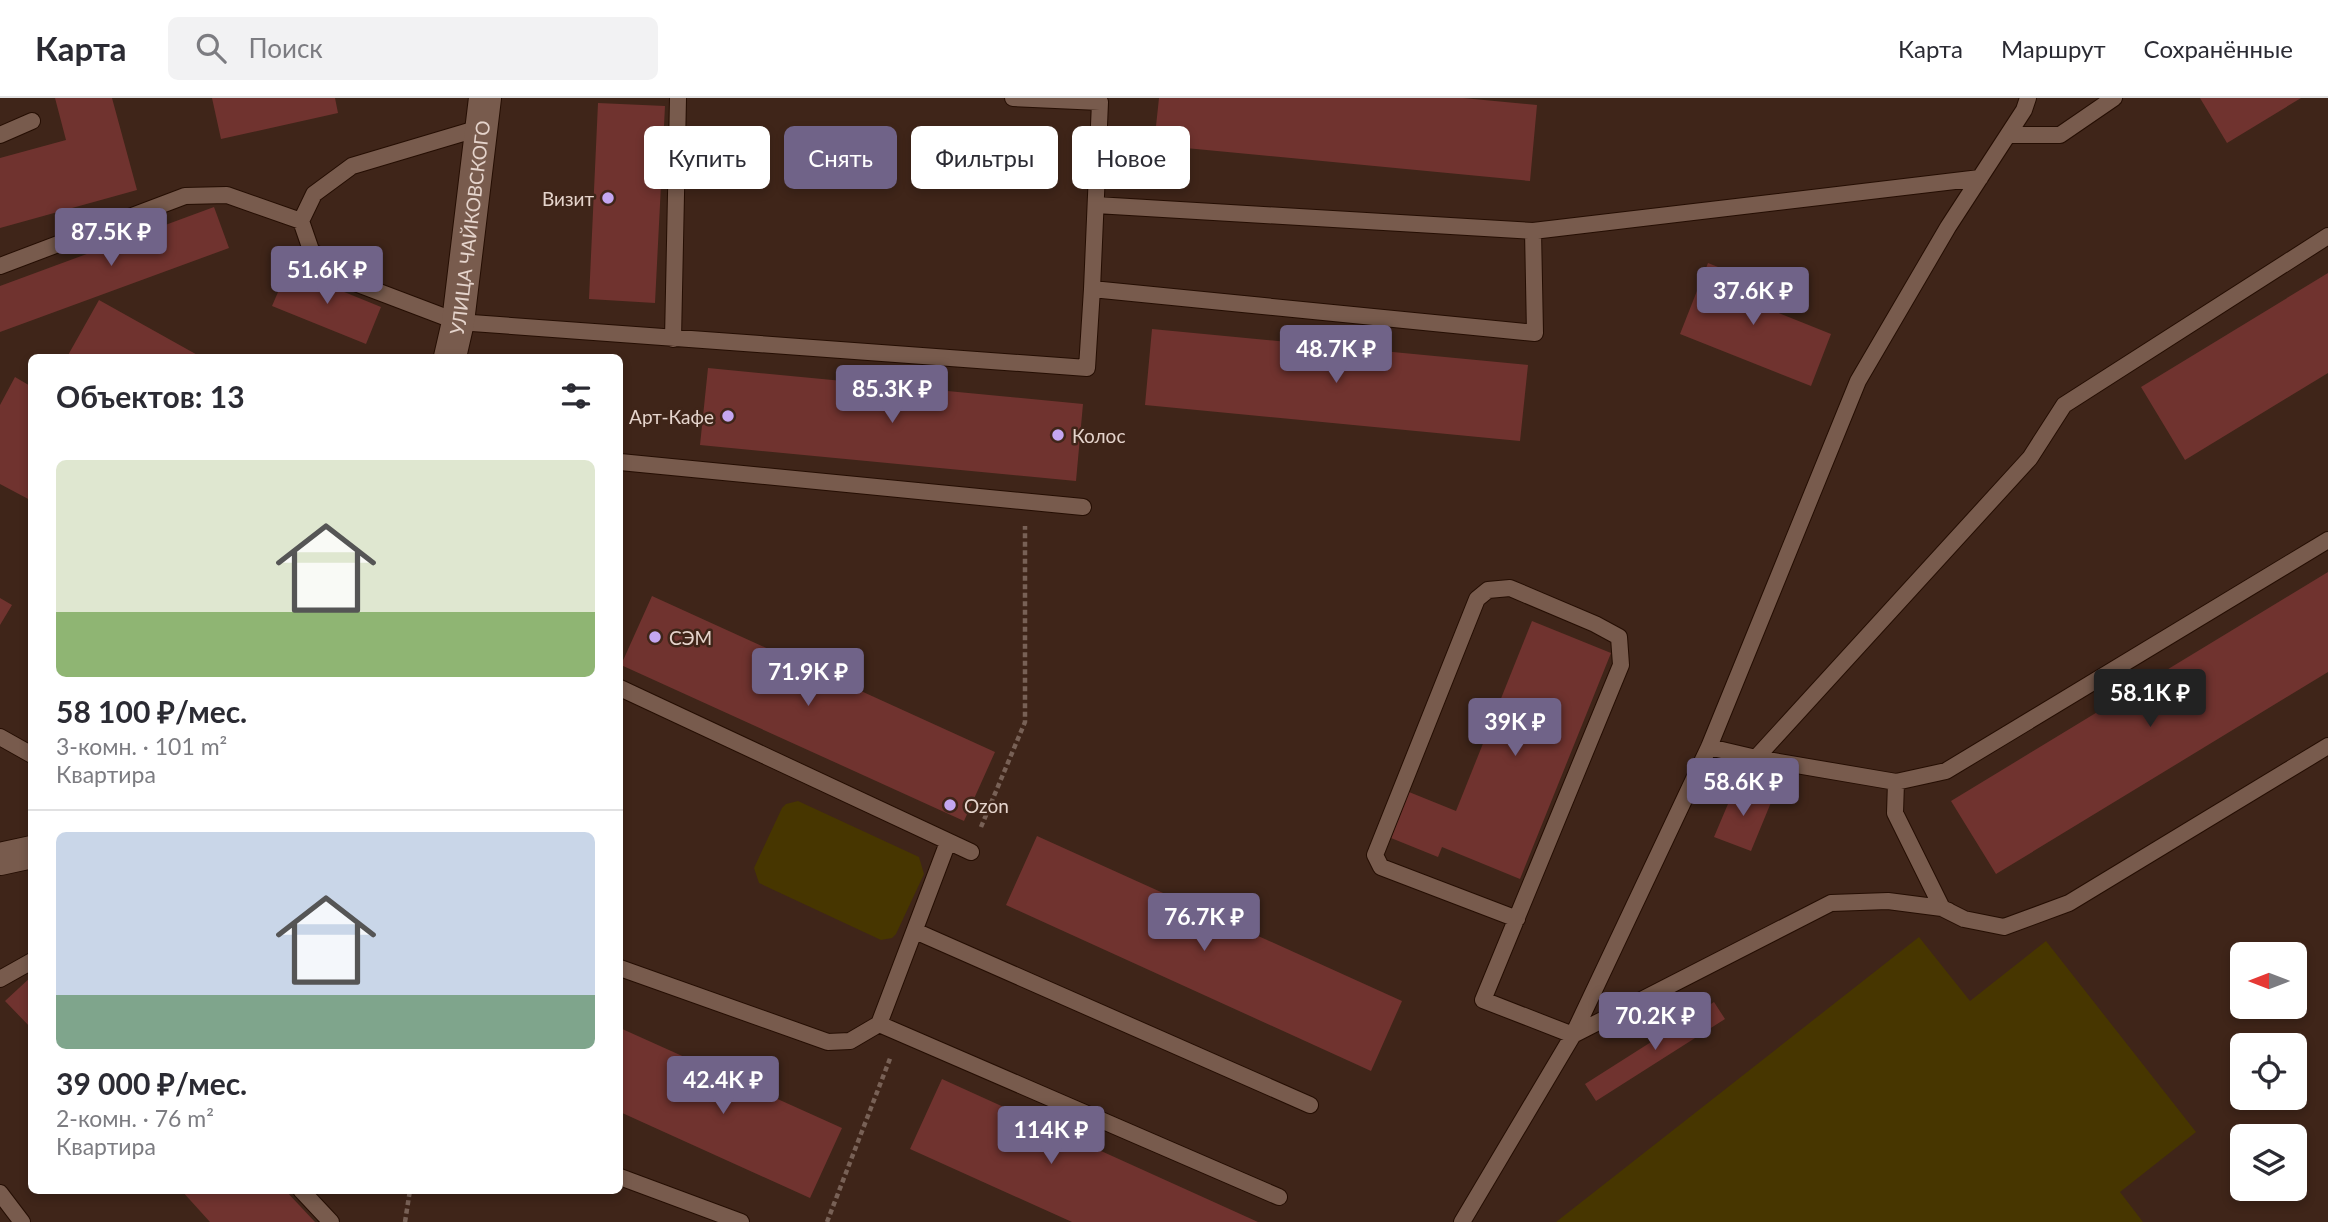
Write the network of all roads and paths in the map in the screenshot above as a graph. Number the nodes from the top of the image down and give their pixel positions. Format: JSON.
{"nodes":[{"id":1,"x":678,"y":98,"type":"edge"},
{"id":2,"x":1013,"y":98,"type":"edge"},
{"id":3,"x":2028,"y":98,"type":"edge"},
{"id":4,"x":2114,"y":98,"type":"edge"},
{"id":5,"x":484,"y":113,"type":"edge"},
{"id":6,"x":32,"y":121,"type":"dead end"},
{"id":7,"x":0,"y":135,"type":"edge"},
{"id":8,"x":2008,"y":135,"type":"junction"},
{"id":9,"x":1980,"y":178,"type":"junction"},
{"id":10,"x":1096,"y":205,"type":"junction"},
{"id":11,"x":301,"y":221,"type":"junction"},
{"id":12,"x":1533,"y":231,"type":"junction"},
{"id":13,"x":2328,"y":236,"type":"edge"},
{"id":14,"x":0,"y":266,"type":"edge"},
{"id":15,"x":1092,"y":289,"type":"junction"},
{"id":16,"x":458,"y":322,"type":"junction"},
{"id":17,"x":673,"y":339,"type":"junction"},
{"id":18,"x":451,"y":354,"type":"edge"},
{"id":19,"x":623,"y":462,"type":"edge"},
{"id":20,"x":1083,"y":507,"type":"dead end"},
{"id":21,"x":2328,"y":540,"type":"edge"},
{"id":22,"x":623,"y":689,"type":"edge"},
{"id":23,"x":0,"y":737,"type":"edge"},
{"id":24,"x":2328,"y":746,"type":"edge"},
{"id":25,"x":1709,"y":747,"type":"junction"},
{"id":26,"x":28,"y":753,"type":"edge"},
{"id":27,"x":1756,"y":758,"type":"junction"},
{"id":28,"x":1896,"y":782,"type":"junction"},
{"id":29,"x":948,"y":842,"type":"junction"},
{"id":30,"x":971,"y":852,"type":"dead end"},
{"id":31,"x":28,"y":853,"type":"edge"},
{"id":32,"x":0,"y":859,"type":"edge"},
{"id":33,"x":1942,"y":908,"type":"junction"},
{"id":34,"x":1517,"y":919,"type":"junction"},
{"id":35,"x":915,"y":930,"type":"junction"},
{"id":36,"x":28,"y":963,"type":"edge"},
{"id":37,"x":623,"y":969,"type":"edge"},
{"id":38,"x":0,"y":979,"type":"edge"},
{"id":39,"x":879,"y":1024,"type":"junction"},
{"id":40,"x":1573,"y":1035,"type":"junction"},
{"id":41,"x":1310,"y":1105,"type":"dead end"},
{"id":42,"x":623,"y":1178,"type":"edge"},
{"id":43,"x":0,"y":1193,"type":"edge"},
{"id":44,"x":305,"y":1194,"type":"edge"},
{"id":45,"x":409,"y":1194,"type":"edge"},
{"id":46,"x":1279,"y":1197,"type":"dead end"},
{"id":47,"x":22,"y":1222,"type":"edge"},
{"id":48,"x":331,"y":1222,"type":"edge"},
{"id":49,"x":405,"y":1222,"type":"edge"},
{"id":50,"x":741,"y":1222,"type":"edge"},
{"id":51,"x":1462,"y":1222,"type":"edge"}],
"edges":[{"from":1,"to":17,"type":"lane"},
{"from":2,"to":10,"type":"lane"},
{"from":3,"to":8,"type":"lane"},
{"from":4,"to":8,"type":"lane"},
{"from":5,"to":11,"type":"lane"},
{"from":5,"to":16,"type":"street","name":"УЛИЦА ЧАЙКОВСКОГО"},
{"from":6,"to":7,"type":"lane"},
{"from":8,"to":9,"type":"lane"},
{"from":9,"to":12,"type":"lane"},
{"from":9,"to":25,"type":"lane"},
{"from":10,"to":12,"type":"lane"},
{"from":10,"to":15,"type":"lane"},
{"from":11,"to":14,"type":"lane"},
{"from":11,"to":16,"type":"lane"},
{"from":12,"to":15,"type":"lane"},
{"from":13,"to":27,"type":"lane"},
{"from":15,"to":17,"type":"lane"},
{"from":16,"to":17,"type":"lane"},
{"from":16,"to":18,"type":"street","name":"УЛИЦА ЧАЙКОВСКОГО"},
{"from":19,"to":20,"type":"lane"},
{"from":21,"to":28,"type":"lane"},
{"from":22,"to":29,"type":"lane"},
{"from":23,"to":26,"type":"lane"},
{"from":24,"to":33,"type":"lane"},
{"from":25,"to":27,"type":"lane"},
{"from":25,"to":40,"type":"lane"},
{"from":27,"to":28,"type":"lane"},
{"from":28,"to":33,"type":"lane"},
{"from":29,"to":30,"type":"lane"},
{"from":29,"to":35,"type":"lane"},
{"from":31,"to":32,"type":"street"},
{"from":33,"to":40,"type":"lane"},
{"from":34,"to":34,"type":"lane"},
{"from":34,"to":40,"type":"lane"},
{"from":35,"to":39,"type":"lane"},
{"from":35,"to":41,"type":"lane"},
{"from":36,"to":38,"type":"lane"},
{"from":37,"to":39,"type":"lane"},
{"from":39,"to":46,"type":"lane"},
{"from":40,"to":51,"type":"lane"},
{"from":42,"to":50,"type":"lane"},
{"from":43,"to":47,"type":"lane"},
{"from":44,"to":48,"type":"lane"},
{"from":45,"to":49,"type":"path"}]}
